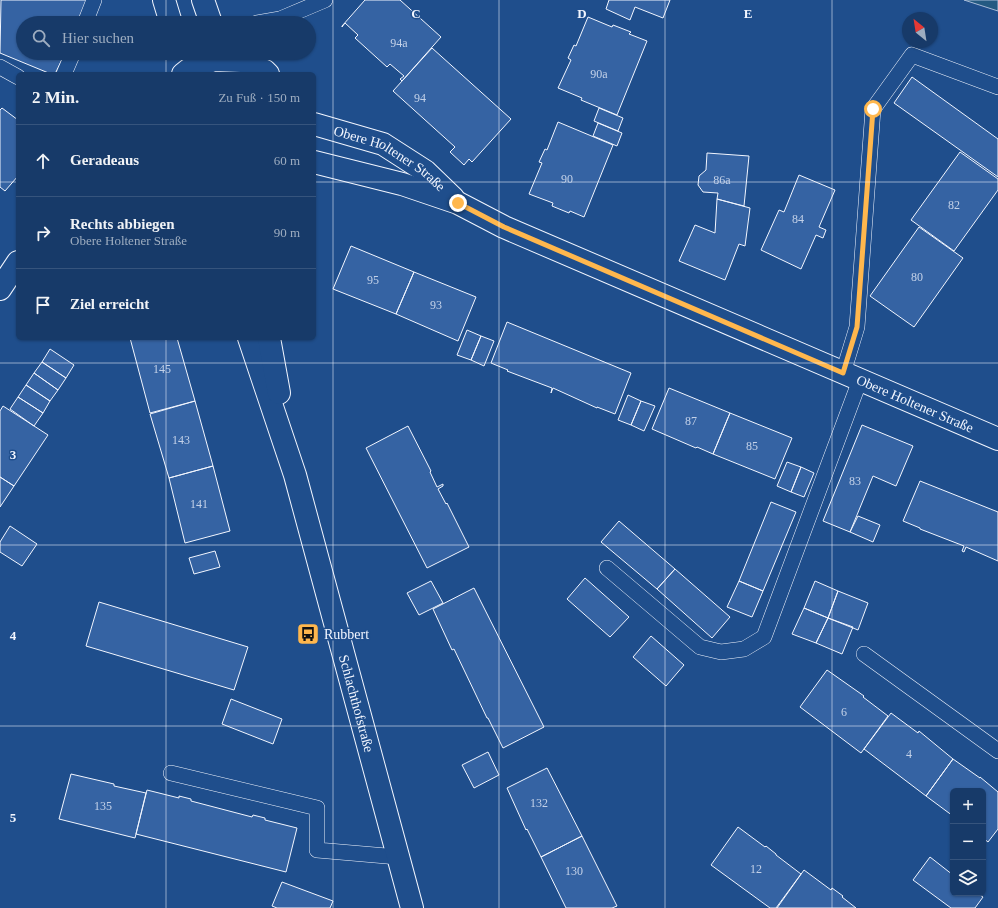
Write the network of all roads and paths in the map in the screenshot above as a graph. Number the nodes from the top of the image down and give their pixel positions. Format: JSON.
{"nodes":[{"id":1,"x":94,"y":0,"type":"edge"},
{"id":2,"x":164,"y":0,"type":"edge"},
{"id":3,"x":203,"y":0,"type":"edge"},
{"id":4,"x":325,"y":0,"type":"edge"},
{"id":5,"x":88,"y":16,"type":"edge"},
{"id":6,"x":169,"y":16,"type":"edge"},
{"id":7,"x":209,"y":16,"type":"edge"},
{"id":8,"x":287,"y":16,"type":"edge"},
{"id":9,"x":70,"y":60,"type":"edge"},
{"id":10,"x":214,"y":60,"type":"edge"},
{"id":11,"x":236,"y":60,"type":"edge"},
{"id":12,"x":182,"y":66,"type":"edge"},
{"id":13,"x":0,"y":67,"type":"edge"},
{"id":14,"x":65,"y":72,"type":"edge"},
{"id":15,"x":266,"y":72,"type":"edge"},
{"id":16,"x":16,"y":76,"type":"edge"},
{"id":17,"x":998,"y":88,"type":"edge"},
{"id":18,"x":316,"y":125,"type":"edge"},
{"id":19,"x":316,"y":162,"type":"edge"},
{"id":20,"x":458,"y":203,"type":"junction"},
{"id":21,"x":16,"y":265,"type":"edge"},
{"id":22,"x":0,"y":289,"type":"edge"},
{"id":23,"x":250,"y":340,"type":"edge"},
{"id":24,"x":269,"y":340,"type":"edge"},
{"id":25,"x":851,"y":377,"type":"junction"},
{"id":26,"x":998,"y":439,"type":"edge"},
{"id":27,"x":295,"y":475,"type":"junction"},
{"id":28,"x":607,"y":568,"type":"dead end"},
{"id":29,"x":864,"y":654,"type":"dead end"},
{"id":30,"x":998,"y":751,"type":"edge"},
{"id":31,"x":171,"y":774,"type":"dead end"},
{"id":32,"x":398,"y":857,"type":"junction"},
{"id":33,"x":412,"y":908,"type":"edge"}],
"edges":[{"from":1,"to":5,"type":"lane"},
{"from":2,"to":6,"type":"street"},
{"from":3,"to":7,"type":"street"},
{"from":4,"to":8,"type":"lane"},
{"from":9,"to":14,"type":"lane"},
{"from":10,"to":12,"type":"street"},
{"from":11,"to":15,"type":"street"},
{"from":13,"to":16,"type":"lane"},
{"from":17,"to":25,"type":"lane"},
{"from":18,"to":20,"type":"street","name":"Obere Holtener Straße"},
{"from":19,"to":20,"type":"street","name":"Obere Holtener Straße"},
{"from":20,"to":25,"type":"street","name":"Obere Holtener Straße"},
{"from":21,"to":22,"type":"street"},
{"from":23,"to":27,"type":"street","name":"Schlachthofstraße"},
{"from":24,"to":27,"type":"street","name":"Schlachthofstraße"},
{"from":25,"to":26,"type":"street","name":"Obere Holtener Straße"},
{"from":25,"to":28,"type":"lane"},
{"from":27,"to":32,"type":"street","name":"Schlachthofstraße"},
{"from":29,"to":30,"type":"lane"},
{"from":31,"to":32,"type":"lane"},
{"from":32,"to":33,"type":"street","name":"Schlachthofstraße"}]}
